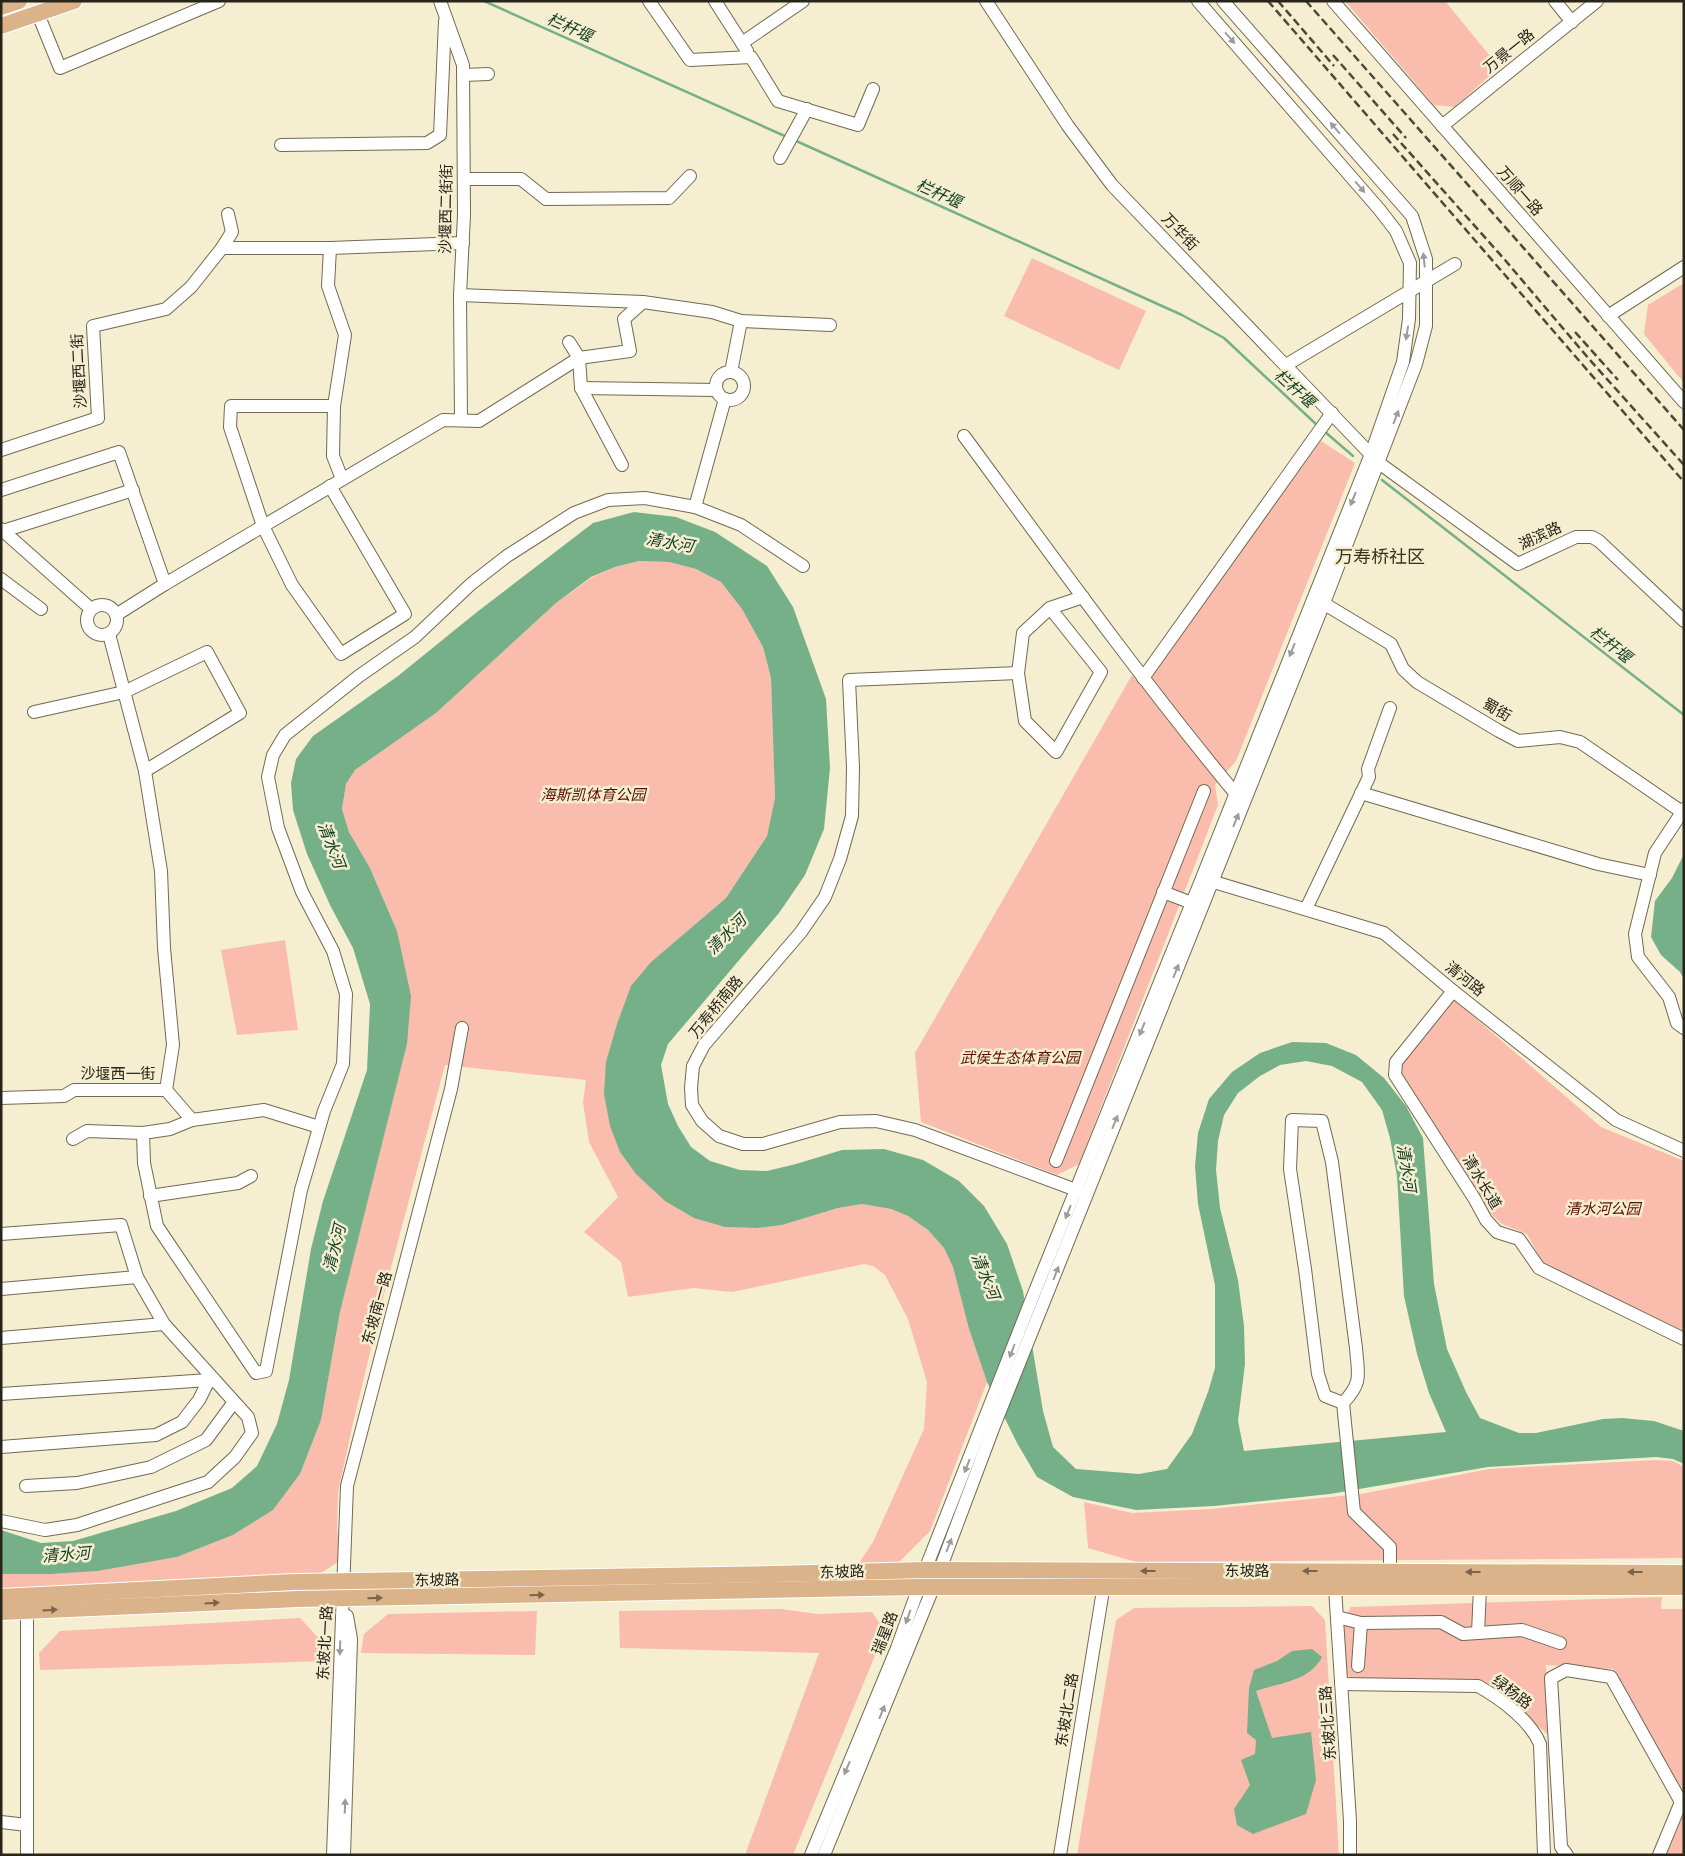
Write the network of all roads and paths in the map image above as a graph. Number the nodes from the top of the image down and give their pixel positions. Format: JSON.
{"nodes":[{"id":1,"x":19,"y":1,"type":"edge"},
{"id":2,"x":74,"y":1,"type":"edge"},
{"id":3,"x":219,"y":1,"type":"edge"},
{"id":4,"x":649,"y":1,"type":"edge"},
{"id":5,"x":715,"y":1,"type":"edge"},
{"id":6,"x":803,"y":1,"type":"edge"},
{"id":7,"x":986,"y":1,"type":"edge"},
{"id":8,"x":1198,"y":1,"type":"edge"},
{"id":9,"x":1223,"y":1,"type":"edge"},
{"id":10,"x":1333,"y":1,"type":"edge"},
{"id":11,"x":1555,"y":1,"type":"edge"},
{"id":12,"x":1597,"y":1,"type":"edge"},
{"id":13,"x":442,"y":4,"type":"edge"},
{"id":14,"x":1,"y":7,"type":"edge"},
{"id":15,"x":38,"y":14,"type":"junction"},
{"id":16,"x":1572,"y":22,"type":"junction"},
{"id":17,"x":1,"y":26,"type":"edge"},
{"id":18,"x":742,"y":43,"type":"junction"},
{"id":19,"x":751,"y":57,"type":"junction"},
{"id":20,"x":488,"y":74,"type":"dead end"},
{"id":21,"x":464,"y":75,"type":"junction"},
{"id":22,"x":873,"y":89,"type":"dead end"},
{"id":23,"x":807,"y":109,"type":"junction"},
{"id":24,"x":1442,"y":126,"type":"junction"},
{"id":25,"x":281,"y":145,"type":"dead end"},
{"id":26,"x":780,"y":158,"type":"dead end"},
{"id":27,"x":690,"y":176,"type":"dead end"},
{"id":28,"x":464,"y":180,"type":"junction"},
{"id":29,"x":228,"y":214,"type":"dead end"},
{"id":30,"x":463,"y":243,"type":"junction"},
{"id":31,"x":222,"y":248,"type":"junction"},
{"id":32,"x":330,"y":248,"type":"junction"},
{"id":33,"x":1455,"y":264,"type":"dead end"},
{"id":34,"x":1684,"y":268,"type":"edge"},
{"id":35,"x":1425,"y":282,"type":"junction"},
{"id":36,"x":1410,"y":291,"type":"junction"},
{"id":37,"x":460,"y":295,"type":"junction"},
{"id":38,"x":643,"y":302,"type":"junction"},
{"id":39,"x":1608,"y":316,"type":"junction"},
{"id":40,"x":741,"y":321,"type":"junction"},
{"id":41,"x":830,"y":325,"type":"dead end"},
{"id":42,"x":569,"y":342,"type":"dead end"},
{"id":43,"x":578,"y":358,"type":"junction"},
{"id":44,"x":1286,"y":365,"type":"junction"},
{"id":45,"x":731,"y":372,"type":"junction"},
{"id":46,"x":581,"y":388,"type":"junction"},
{"id":47,"x":720,"y":395,"type":"junction"},
{"id":48,"x":1684,"y":402,"type":"edge"},
{"id":49,"x":334,"y":406,"type":"junction"},
{"id":50,"x":1332,"y":412,"type":"junction"},
{"id":51,"x":462,"y":420,"type":"junction"},
{"id":52,"x":964,"y":436,"type":"dead end"},
{"id":53,"x":1,"y":450,"type":"edge"},
{"id":54,"x":1375,"y":458,"type":"junction"},
{"id":55,"x":622,"y":464,"type":"dead end"},
{"id":56,"x":342,"y":479,"type":"junction"},
{"id":57,"x":330,"y":486,"type":"junction"},
{"id":58,"x":1,"y":490,"type":"edge"},
{"id":59,"x":132,"y":490,"type":"junction"},
{"id":60,"x":694,"y":507,"type":"junction"},
{"id":61,"x":263,"y":526,"type":"junction"},
{"id":62,"x":2,"y":530,"type":"edge"},
{"id":63,"x":803,"y":566,"type":"dead end"},
{"id":64,"x":1,"y":579,"type":"edge"},
{"id":65,"x":165,"y":584,"type":"junction"},
{"id":66,"x":1083,"y":597,"type":"junction"},
{"id":67,"x":1319,"y":601,"type":"junction"},
{"id":68,"x":1050,"y":608,"type":"junction"},
{"id":69,"x":41,"y":609,"type":"dead end"},
{"id":70,"x":91,"y":609,"type":"junction"},
{"id":71,"x":116,"y":615,"type":"junction"},
{"id":72,"x":1684,"y":621,"type":"edge"},
{"id":73,"x":110,"y":634,"type":"junction"},
{"id":74,"x":1018,"y":673,"type":"junction"},
{"id":75,"x":1143,"y":678,"type":"junction"},
{"id":76,"x":124,"y":692,"type":"junction"},
{"id":77,"x":1390,"y":708,"type":"dead end"},
{"id":78,"x":34,"y":712,"type":"dead end"},
{"id":79,"x":145,"y":771,"type":"junction"},
{"id":80,"x":1204,"y":791,"type":"dead end"},
{"id":81,"x":1362,"y":794,"type":"junction"},
{"id":82,"x":1240,"y":796,"type":"junction"},
{"id":83,"x":1683,"y":810,"type":"edge"},
{"id":84,"x":1650,"y":875,"type":"junction"},
{"id":85,"x":1207,"y":880,"type":"junction"},
{"id":86,"x":1163,"y":892,"type":"junction"},
{"id":87,"x":1192,"y":903,"type":"junction"},
{"id":88,"x":1306,"y":909,"type":"junction"},
{"id":89,"x":1453,"y":991,"type":"junction"},
{"id":90,"x":462,"y":1028,"type":"dead end"},
{"id":91,"x":1684,"y":1028,"type":"edge"},
{"id":92,"x":166,"y":1090,"type":"junction"},
{"id":93,"x":1,"y":1098,"type":"edge"},
{"id":94,"x":192,"y":1120,"type":"junction"},
{"id":95,"x":319,"y":1127,"type":"junction"},
{"id":96,"x":143,"y":1133,"type":"junction"},
{"id":97,"x":73,"y":1139,"type":"dead end"},
{"id":98,"x":1684,"y":1151,"type":"edge"},
{"id":99,"x":1056,"y":1161,"type":"dead end"},
{"id":100,"x":251,"y":1176,"type":"dead end"},
{"id":101,"x":1081,"y":1192,"type":"junction"},
{"id":102,"x":150,"y":1196,"type":"junction"},
{"id":103,"x":1,"y":1234,"type":"edge"},
{"id":104,"x":137,"y":1277,"type":"junction"},
{"id":105,"x":1,"y":1289,"type":"edge"},
{"id":106,"x":164,"y":1324,"type":"junction"},
{"id":107,"x":1,"y":1338,"type":"edge"},
{"id":108,"x":1684,"y":1338,"type":"edge"},
{"id":109,"x":1,"y":1394,"type":"edge"},
{"id":110,"x":234,"y":1402,"type":"junction"},
{"id":111,"x":1343,"y":1403,"type":"junction"},
{"id":112,"x":989,"y":1424,"type":"junction"},
{"id":113,"x":1,"y":1447,"type":"edge"},
{"id":114,"x":26,"y":1486,"type":"dead end"},
{"id":115,"x":1,"y":1521,"type":"edge"},
{"id":116,"x":932,"y":1571,"type":"junction"},
{"id":117,"x":1390,"y":1571,"type":"junction"},
{"id":118,"x":1684,"y":1573,"type":"edge"},
{"id":119,"x":1105,"y":1579,"type":"junction"},
{"id":120,"x":344,"y":1582,"type":"junction"},
{"id":121,"x":1684,"y":1587,"type":"edge"},
{"id":122,"x":926,"y":1588,"type":"junction"},
{"id":123,"x":1335,"y":1588,"type":"junction"},
{"id":124,"x":1480,"y":1588,"type":"junction"},
{"id":125,"x":1,"y":1597,"type":"edge"},
{"id":126,"x":344,"y":1599,"type":"junction"},
{"id":127,"x":27,"y":1604,"type":"junction"},
{"id":128,"x":1,"y":1612,"type":"edge"},
{"id":129,"x":1337,"y":1617,"type":"junction"},
{"id":130,"x":1361,"y":1623,"type":"junction"},
{"id":131,"x":1478,"y":1633,"type":"junction"},
{"id":132,"x":1560,"y":1643,"type":"dead end"},
{"id":133,"x":1358,"y":1666,"type":"dead end"},
{"id":134,"x":1342,"y":1684,"type":"junction"},
{"id":135,"x":1,"y":1822,"type":"edge"},
{"id":136,"x":27,"y":1825,"type":"junction"},
{"id":137,"x":26,"y":1855,"type":"edge"},
{"id":138,"x":334,"y":1855,"type":"edge"},
{"id":139,"x":344,"y":1855,"type":"edge"},
{"id":140,"x":811,"y":1855,"type":"edge"},
{"id":141,"x":824,"y":1855,"type":"edge"},
{"id":142,"x":1060,"y":1855,"type":"edge"},
{"id":143,"x":1350,"y":1855,"type":"edge"},
{"id":144,"x":1544,"y":1855,"type":"edge"},
{"id":145,"x":1567,"y":1855,"type":"edge"},
{"id":146,"x":1659,"y":1855,"type":"edge"}],
"edges":[{"from":1,"to":14,"type":"main road"},
{"from":2,"to":15,"type":"main road"},
{"from":3,"to":15,"type":"street"},
{"from":4,"to":19,"type":"street"},
{"from":5,"to":18,"type":"street"},
{"from":6,"to":18,"type":"street"},
{"from":7,"to":44,"type":"street","name":"万华街"},
{"from":8,"to":36,"type":"street","one_way":true},
{"from":35,"to":9,"type":"street","one_way":true},
{"from":10,"to":24,"type":"street","name":"万顺一路"},
{"from":11,"to":16,"type":"street"},
{"from":12,"to":16,"type":"street","name":"万景一路"},
{"from":13,"to":21,"type":"street","name":"沙堰西二街街"},
{"from":13,"to":25,"type":"street"},
{"from":15,"to":17,"type":"main road"},
{"from":16,"to":24,"type":"street","name":"万景一路"},
{"from":18,"to":19,"type":"street"},
{"from":19,"to":23,"type":"street"},
{"from":20,"to":21,"type":"street"},
{"from":21,"to":28,"type":"street","name":"沙堰西二街街"},
{"from":22,"to":23,"type":"street"},
{"from":23,"to":26,"type":"street"},
{"from":24,"to":39,"type":"street","name":"万顺一路"},
{"from":27,"to":28,"type":"street"},
{"from":28,"to":30,"type":"street","name":"沙堰西二街街"},
{"from":29,"to":31,"type":"street","name":"沙堰西二街"},
{"from":30,"to":32,"type":"street"},
{"from":30,"to":37,"type":"street","name":"沙堰西二街街"},
{"from":31,"to":32,"type":"street"},
{"from":31,"to":53,"type":"street","name":"沙堰西二街"},
{"from":32,"to":49,"type":"street"},
{"from":33,"to":35,"type":"street"},
{"from":34,"to":39,"type":"street"},
{"from":35,"to":36,"type":"street"},
{"from":54,"to":35,"type":"street","one_way":true},
{"from":36,"to":44,"type":"street"},
{"from":36,"to":54,"type":"street","one_way":true},
{"from":37,"to":38,"type":"street"},
{"from":37,"to":51,"type":"street","name":"沙堰西二街街"},
{"from":38,"to":40,"type":"street"},
{"from":38,"to":43,"type":"street"},
{"from":39,"to":48,"type":"street","name":"万顺一路"},
{"from":40,"to":41,"type":"street"},
{"from":40,"to":45,"type":"street"},
{"from":42,"to":43,"type":"street"},
{"from":43,"to":46,"type":"street"},
{"from":43,"to":51,"type":"street"},
{"from":44,"to":50,"type":"street","name":"万华街"},
{"from":45,"to":47,"type":"street"},
{"from":45,"to":47,"type":"street"},
{"from":46,"to":47,"type":"street"},
{"from":46,"to":55,"type":"street"},
{"from":47,"to":60,"type":"street"},
{"from":49,"to":56,"type":"street"},
{"from":49,"to":61,"type":"street"},
{"from":50,"to":54,"type":"street","name":"万华街"},
{"from":50,"to":75,"type":"street"},
{"from":51,"to":56,"type":"street"},
{"from":52,"to":66,"type":"street"},
{"from":54,"to":67,"type":"street"},
{"from":54,"to":72,"type":"street","name":"湖滨路"},
{"from":56,"to":57,"type":"street"},
{"from":57,"to":61,"type":"street"},
{"from":57,"to":61,"type":"street"},
{"from":58,"to":59,"type":"street"},
{"from":59,"to":62,"type":"street"},
{"from":59,"to":65,"type":"street"},
{"from":60,"to":63,"type":"street"},
{"from":60,"to":95,"type":"street"},
{"from":61,"to":65,"type":"street"},
{"from":62,"to":70,"type":"street"},
{"from":64,"to":69,"type":"street"},
{"from":65,"to":71,"type":"street"},
{"from":66,"to":68,"type":"street"},
{"from":66,"to":75,"type":"street"},
{"from":67,"to":82,"type":"street"},
{"from":67,"to":83,"type":"street","name":"蜀街"},
{"from":68,"to":74,"type":"street"},
{"from":68,"to":74,"type":"street"},
{"from":70,"to":71,"type":"street"},
{"from":70,"to":73,"type":"street"},
{"from":71,"to":73,"type":"street"},
{"from":73,"to":76,"type":"street"},
{"from":74,"to":101,"type":"street","name":"万寿桥南路"},
{"from":75,"to":82,"type":"street"},
{"from":76,"to":78,"type":"street"},
{"from":76,"to":79,"type":"street"},
{"from":76,"to":79,"type":"street"},
{"from":77,"to":81,"type":"street"},
{"from":79,"to":92,"type":"street"},
{"from":80,"to":86,"type":"street"},
{"from":81,"to":84,"type":"street"},
{"from":81,"to":88,"type":"street"},
{"from":82,"to":85,"type":"street"},
{"from":83,"to":84,"type":"street"},
{"from":84,"to":91,"type":"street"},
{"from":85,"to":87,"type":"street"},
{"from":85,"to":88,"type":"street","name":"清河路"},
{"from":101,"to":85,"type":"street","one_way":true},
{"from":86,"to":87,"type":"street"},
{"from":86,"to":99,"type":"street"},
{"from":87,"to":101,"type":"street","one_way":true},
{"from":88,"to":89,"type":"street","name":"清河路"},
{"from":89,"to":98,"type":"street","name":"清河路"},
{"from":89,"to":108,"type":"street","name":"清水长道"},
{"from":90,"to":120,"type":"street","name":"东坡南一路"},
{"from":92,"to":93,"type":"street","name":"沙堰西一街"},
{"from":92,"to":94,"type":"street","name":"沙堰西一街"},
{"from":94,"to":95,"type":"street"},
{"from":94,"to":96,"type":"street"},
{"from":95,"to":102,"type":"street"},
{"from":96,"to":97,"type":"street"},
{"from":96,"to":102,"type":"street"},
{"from":100,"to":102,"type":"street"},
{"from":101,"to":112,"type":"street","one_way":true},
{"from":112,"to":101,"type":"street","one_way":true},
{"from":103,"to":104,"type":"street"},
{"from":104,"to":105,"type":"street"},
{"from":104,"to":106,"type":"street"},
{"from":106,"to":107,"type":"street"},
{"from":106,"to":110,"type":"street"},
{"from":109,"to":113,"type":"street"},
{"from":110,"to":114,"type":"street"},
{"from":110,"to":115,"type":"street"},
{"from":111,"to":111,"type":"street"},
{"from":111,"to":117,"type":"street"},
{"from":112,"to":116,"type":"street","name":"瑞星路"},
{"from":116,"to":119,"type":"main road","name":"东坡路"},
{"from":116,"to":120,"type":"main road","name":"东坡路"},
{"from":116,"to":122,"type":"street","name":"瑞星路"},
{"from":118,"to":117,"type":"main road","name":"东坡路","one_way":true},
{"from":117,"to":119,"type":"main road","name":"东坡路","one_way":true},
{"from":119,"to":122,"type":"main road","name":"东坡路"},
{"from":119,"to":123,"type":"main road","name":"东坡路"},
{"from":119,"to":142,"type":"street","name":"东坡北二路"},
{"from":120,"to":126,"type":"street","name":"东坡南一路"},
{"from":120,"to":127,"type":"main road","name":"东坡路"},
{"from":121,"to":124,"type":"main road","name":"东坡路"},
{"from":126,"to":122,"type":"main road","name":"东坡路","one_way":true},
{"from":122,"to":140,"type":"street","name":"瑞星路","one_way":true},
{"from":141,"to":122,"type":"street","name":"瑞星路","one_way":true},
{"from":123,"to":124,"type":"main road","name":"东坡路"},
{"from":123,"to":129,"type":"street","name":"东坡北三路"},
{"from":124,"to":131,"type":"street"},
{"from":125,"to":127,"type":"main road","name":"东坡路"},
{"from":127,"to":126,"type":"main road","name":"东坡路","one_way":true},
{"from":126,"to":138,"type":"street","name":"东坡北一路","one_way":true},
{"from":139,"to":126,"type":"street","name":"东坡北一路","one_way":true},
{"from":127,"to":128,"type":"main road","name":"东坡路"},
{"from":127,"to":136,"type":"street"},
{"from":129,"to":130,"type":"street"},
{"from":129,"to":134,"type":"street","name":"东坡北三路"},
{"from":130,"to":131,"type":"street"},
{"from":130,"to":133,"type":"street"},
{"from":131,"to":132,"type":"street"},
{"from":134,"to":143,"type":"street","name":"东坡北三路"},
{"from":134,"to":144,"type":"street","name":"绿杨路"},
{"from":135,"to":136,"type":"street"},
{"from":136,"to":137,"type":"street"},
{"from":145,"to":146,"type":"street"}]}
